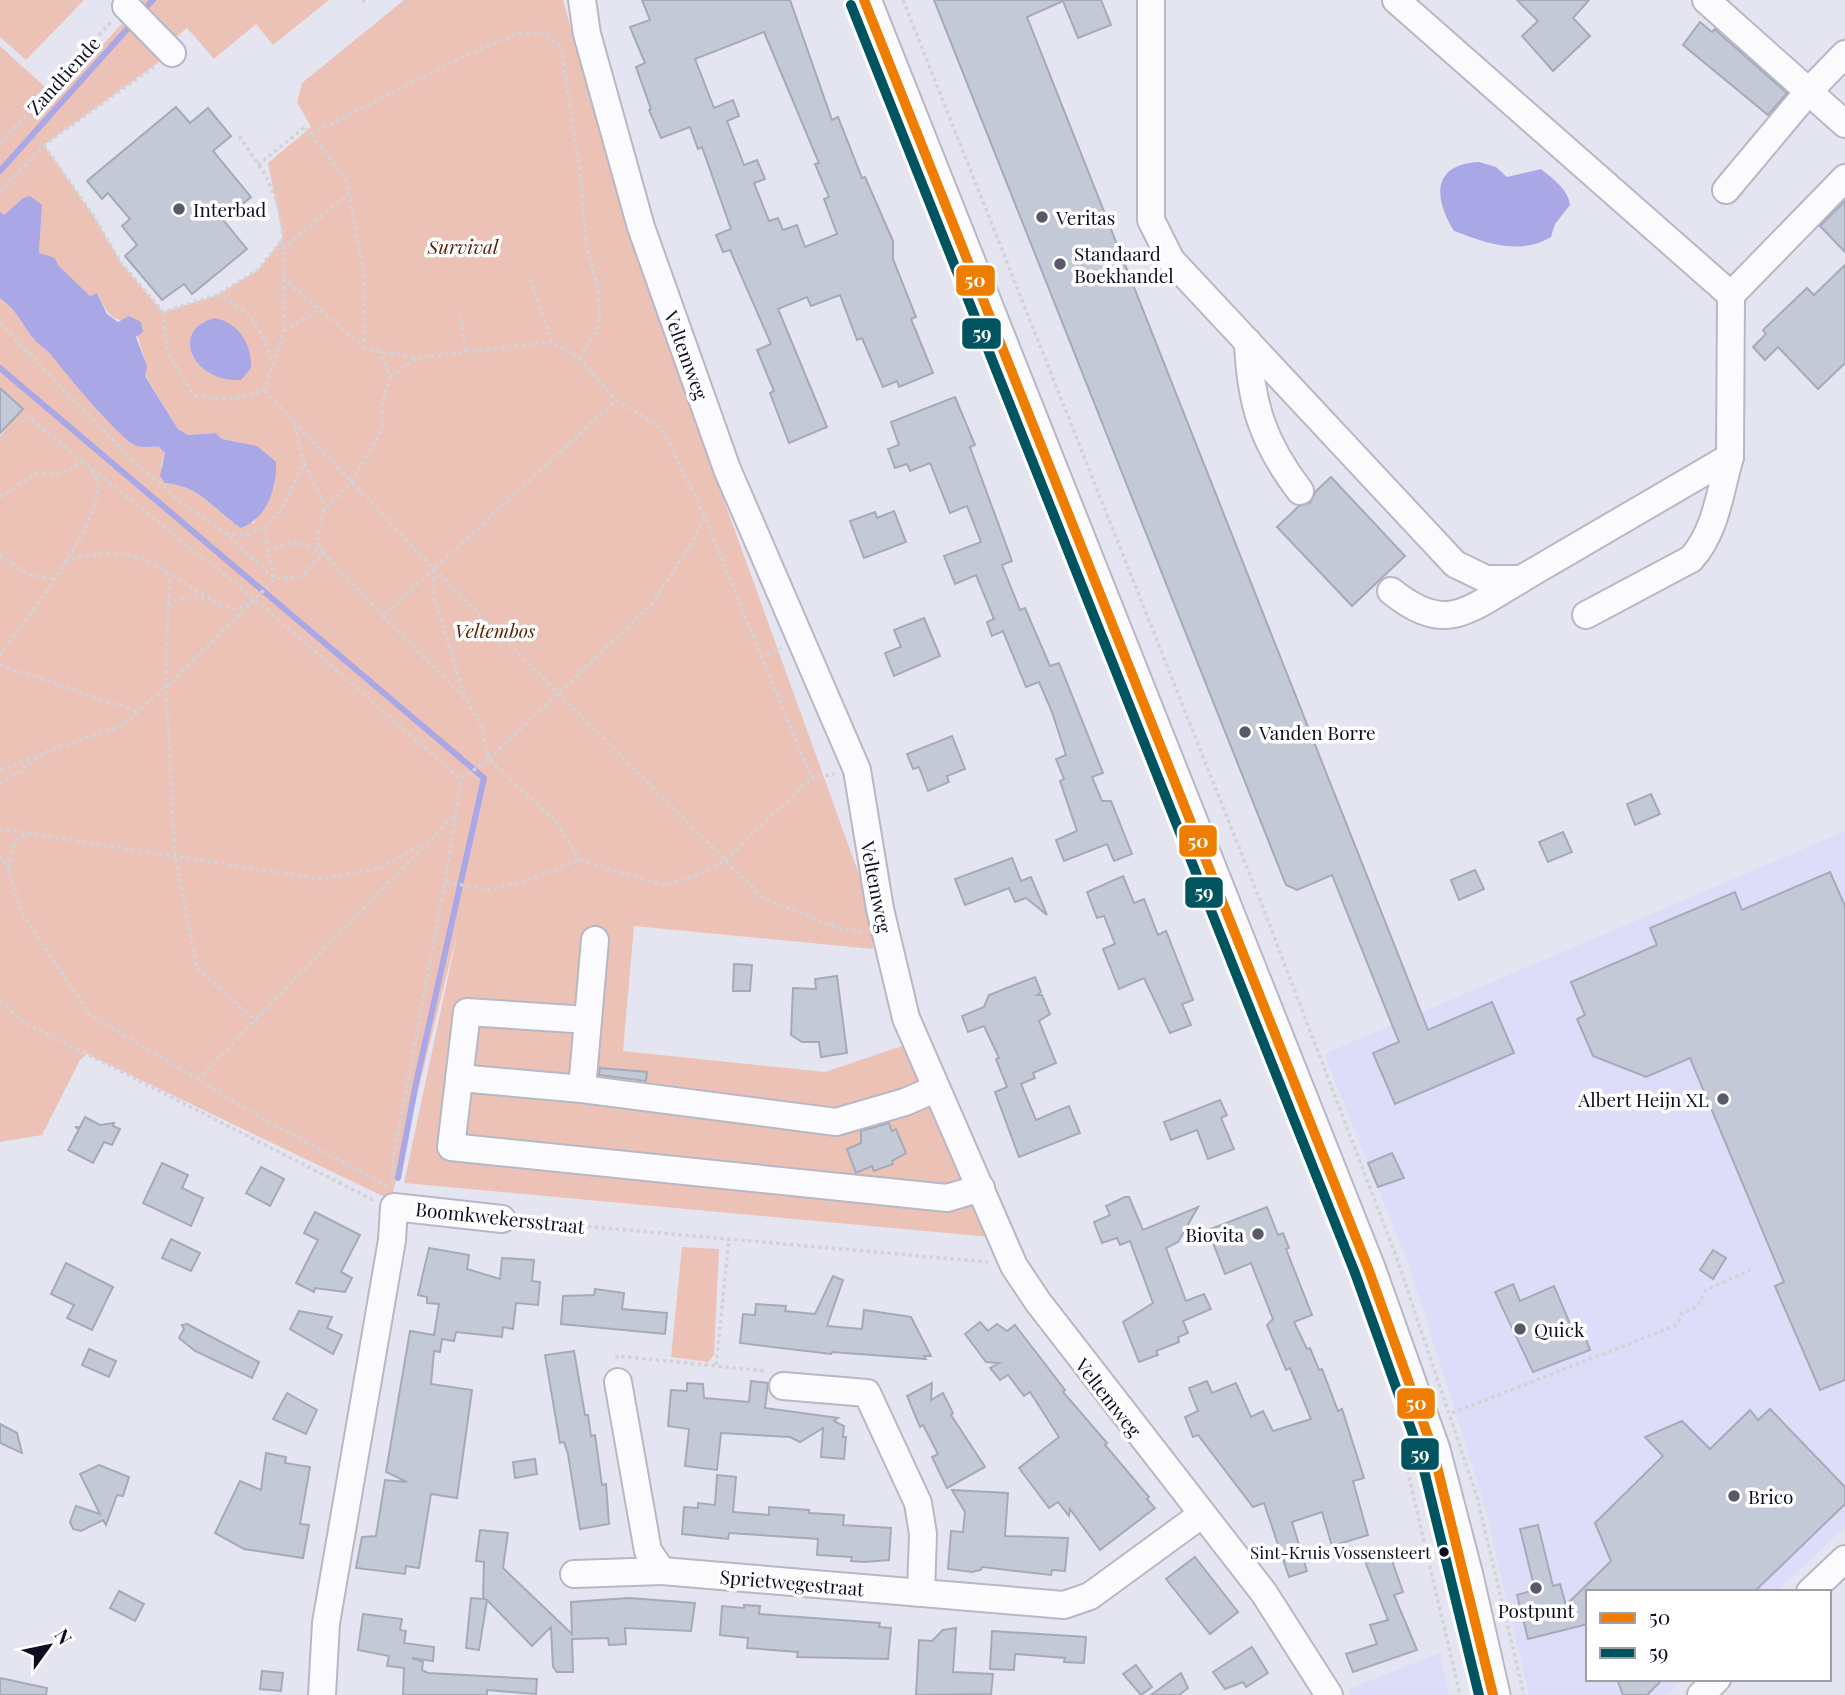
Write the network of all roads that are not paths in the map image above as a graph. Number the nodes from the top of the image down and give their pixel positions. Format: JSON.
{"nodes":[{"id":1,"x":583,"y":0,"type":"edge"},
{"id":2,"x":864,"y":0,"type":"edge"},
{"id":3,"x":1152,"y":0,"type":"edge"},
{"id":4,"x":1396,"y":0,"type":"edge"},
{"id":5,"x":1706,"y":0,"type":"edge"},
{"id":6,"x":126,"y":6,"type":"road end"},
{"id":7,"x":172,"y":53,"type":"road end"},
{"id":8,"x":1845,"y":54,"type":"edge"},
{"id":9,"x":1808,"y":92,"type":"junction"},
{"id":10,"x":1845,"y":124,"type":"edge"},
{"id":11,"x":1845,"y":178,"type":"edge"},
{"id":12,"x":1726,"y":190,"type":"dead end"},
{"id":13,"x":1731,"y":295,"type":"junction"},
{"id":14,"x":1248,"y":342,"type":"junction"},
{"id":15,"x":1730,"y":457,"type":"junction"},
{"id":16,"x":1300,"y":491,"type":"dead end"},
{"id":17,"x":1521,"y":579,"type":"junction"},
{"id":18,"x":1391,"y":591,"type":"dead end"},
{"id":19,"x":1586,"y":615,"type":"dead end"},
{"id":20,"x":595,"y":940,"type":"dead end"},
{"id":21,"x":588,"y":1020,"type":"junction"},
{"id":22,"x":459,"y":1078,"type":"junction"},
{"id":23,"x":582,"y":1089,"type":"junction"},
{"id":24,"x":935,"y":1089,"type":"junction"},
{"id":25,"x":981,"y":1188,"type":"junction"},
{"id":26,"x":502,"y":1219,"type":"road end"},
{"id":27,"x":618,"y":1382,"type":"road end"},
{"id":28,"x":783,"y":1386,"type":"road end"},
{"id":29,"x":1201,"y":1515,"type":"junction"},
{"id":30,"x":1845,"y":1559,"type":"edge"},
{"id":31,"x":662,"y":1571,"type":"junction"},
{"id":32,"x":574,"y":1574,"type":"dead end"},
{"id":33,"x":1812,"y":1590,"type":"edge"},
{"id":34,"x":921,"y":1593,"type":"junction"},
{"id":35,"x":1715,"y":1681,"type":"edge"},
{"id":36,"x":322,"y":1695,"type":"edge"},
{"id":37,"x":1329,"y":1695,"type":"edge"},
{"id":38,"x":1493,"y":1695,"type":"edge"},
{"id":39,"x":1701,"y":1695,"type":"edge"}],
"edges":[{"from":1,"to":24,"type":"street","name":"Veltemweg"},
{"from":2,"to":38,"type":"main road"},
{"from":3,"to":14,"type":"street"},
{"from":4,"to":13,"type":"street"},
{"from":5,"to":9,"type":"street"},
{"from":6,"to":7,"type":"street"},
{"from":8,"to":9,"type":"street"},
{"from":9,"to":10,"type":"street"},
{"from":9,"to":12,"type":"street"},
{"from":11,"to":13,"type":"street"},
{"from":13,"to":15,"type":"street"},
{"from":14,"to":16,"type":"street"},
{"from":14,"to":17,"type":"street"},
{"from":15,"to":17,"type":"street"},
{"from":15,"to":19,"type":"street"},
{"from":17,"to":18,"type":"street"},
{"from":20,"to":21,"type":"street"},
{"from":21,"to":22,"type":"street"},
{"from":21,"to":23,"type":"street"},
{"from":22,"to":23,"type":"street"},
{"from":22,"to":25,"type":"street"},
{"from":23,"to":24,"type":"street"},
{"from":24,"to":25,"type":"street","name":"Veltemweg"},
{"from":25,"to":29,"type":"street","name":"Veltemweg"},
{"from":26,"to":36,"type":"street","name":"Boomkwekersstraat"},
{"from":27,"to":31,"type":"street"},
{"from":28,"to":34,"type":"street"},
{"from":29,"to":34,"type":"street","name":"Sprietwegestraat"},
{"from":29,"to":37,"type":"street","name":"Veltemweg"},
{"from":30,"to":33,"type":"street"},
{"from":31,"to":32,"type":"street","name":"Sprietwegestraat"},
{"from":31,"to":34,"type":"street","name":"Sprietwegestraat"},
{"from":35,"to":39,"type":"street"}]}
